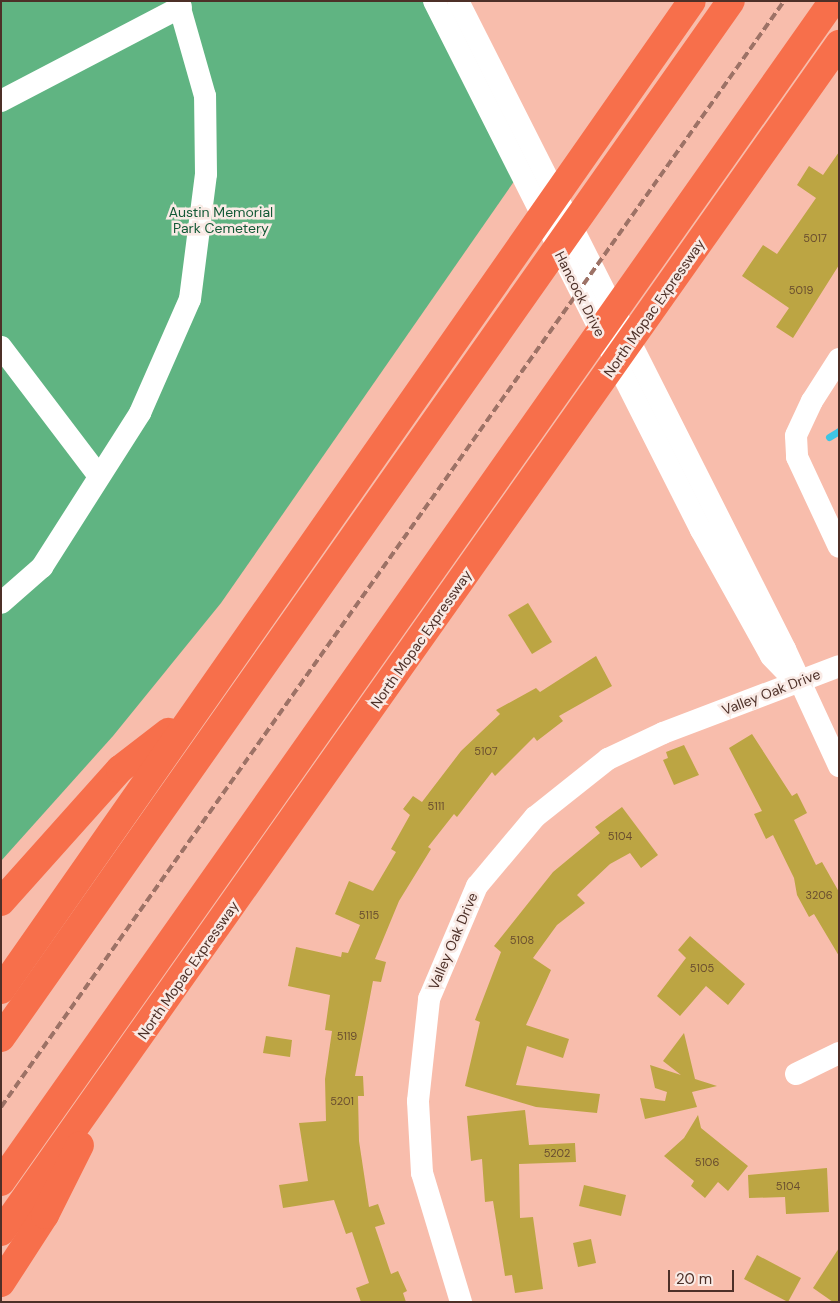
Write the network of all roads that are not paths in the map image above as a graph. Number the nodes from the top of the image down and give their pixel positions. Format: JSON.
{"nodes":[{"id":1,"x":434,"y":1,"type":"edge"},
{"id":2,"x":458,"y":1,"type":"edge"},
{"id":3,"x":692,"y":1,"type":"edge"},
{"id":4,"x":731,"y":1,"type":"edge"},
{"id":5,"x":833,"y":1,"type":"edge"},
{"id":6,"x":179,"y":4,"type":"edge"},
{"id":7,"x":839,"y":44,"type":"edge"},
{"id":8,"x":1,"y":101,"type":"edge"},
{"id":9,"x":1,"y":347,"type":"edge"},
{"id":10,"x":839,"y":360,"type":"edge"},
{"id":11,"x":98,"y":475,"type":"junction"},
{"id":12,"x":711,"y":525,"type":"junction"},
{"id":13,"x":839,"y":548,"type":"edge"},
{"id":14,"x":1,"y":603,"type":"edge"},
{"id":15,"x":839,"y":666,"type":"edge"},
{"id":16,"x":797,"y":683,"type":"junction"},
{"id":17,"x":188,"y":718,"type":"junction"},
{"id":18,"x":839,"y":766,"type":"edge"},
{"id":19,"x":1,"y":902,"type":"edge"},
{"id":20,"x":1,"y":990,"type":"edge"},
{"id":21,"x":1,"y":1038,"type":"edge"},
{"id":22,"x":839,"y":1053,"type":"edge"},
{"id":23,"x":116,"y":1072,"type":"junction"},
{"id":24,"x":796,"y":1074,"type":"dead end"},
{"id":25,"x":1,"y":1182,"type":"edge"},
{"id":26,"x":1,"y":1232,"type":"edge"},
{"id":27,"x":1,"y":1284,"type":"edge"},
{"id":28,"x":461,"y":1302,"type":"edge"}],
"edges":[{"from":1,"to":12,"type":"street","name":"Hancock Drive"},
{"from":2,"to":12,"type":"street","name":"Hancock Drive"},
{"from":3,"to":17,"type":"highway"},
{"from":4,"to":21,"type":"highway"},
{"from":5,"to":25,"type":"highway"},
{"from":6,"to":8,"type":"street"},
{"from":6,"to":11,"type":"street"},
{"from":7,"to":23,"type":"highway","name":"North Mopac Expressway"},
{"from":9,"to":11,"type":"street"},
{"from":10,"to":13,"type":"street"},
{"from":11,"to":14,"type":"street"},
{"from":12,"to":16,"type":"street","name":"Hancock Drive"},
{"from":15,"to":16,"type":"street","name":"Valley Oak Drive"},
{"from":16,"to":18,"type":"street","name":"Hancock Drive"},
{"from":16,"to":28,"type":"street","name":"Valley Oak Drive"},
{"from":17,"to":19,"type":"highway"},
{"from":17,"to":20,"type":"highway"},
{"from":22,"to":24,"type":"street"},
{"from":23,"to":26,"type":"highway","name":"North Mopac Expressway"},
{"from":23,"to":27,"type":"highway"}]}
